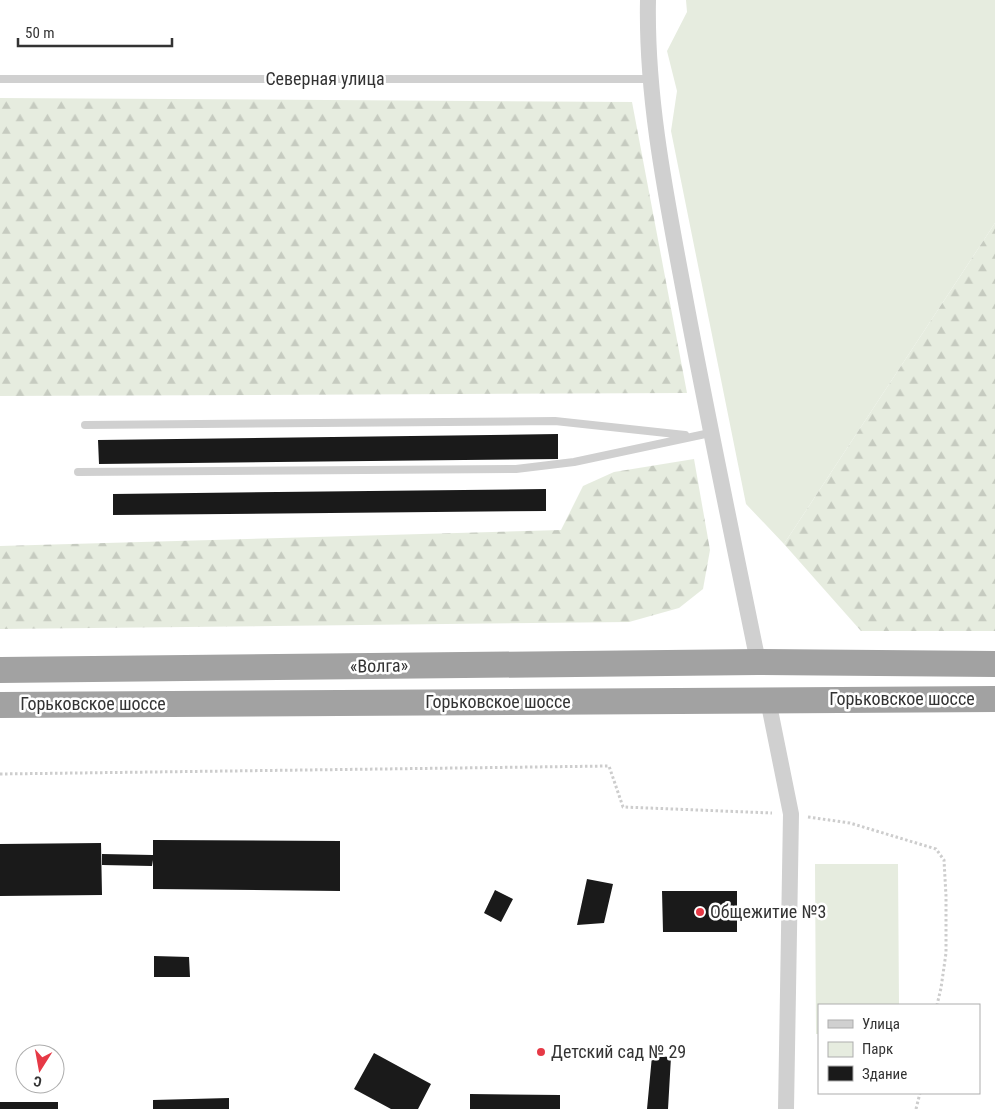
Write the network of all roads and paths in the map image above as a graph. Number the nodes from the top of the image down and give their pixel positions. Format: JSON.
{"nodes":[{"id":1,"x":648,"y":0,"type":"edge"},
{"id":2,"x":0,"y":79,"type":"edge"},
{"id":3,"x":651,"y":79,"type":"junction"},
{"id":4,"x":85,"y":426,"type":"dead end"},
{"id":5,"x":710,"y":433,"type":"junction"},
{"id":6,"x":692,"y":436,"type":"junction"},
{"id":7,"x":78,"y":472,"type":"dead end"},
{"id":8,"x":758,"y":662,"type":"junction"},
{"id":9,"x":995,"y":664,"type":"edge"},
{"id":10,"x":0,"y":670,"type":"edge"},
{"id":11,"x":995,"y":699,"type":"edge"},
{"id":12,"x":768,"y":700,"type":"junction"},
{"id":13,"x":0,"y":705,"type":"edge"},
{"id":14,"x":0,"y":774,"type":"edge"},
{"id":15,"x":790,"y":814,"type":"junction"},
{"id":16,"x":937,"y":1004,"type":"edge"},
{"id":17,"x":920,"y":1094,"type":"edge"},
{"id":18,"x":786,"y":1109,"type":"edge"},
{"id":19,"x":916,"y":1109,"type":"edge"}],
"edges":[{"from":1,"to":3,"type":"street"},
{"from":2,"to":3,"type":"lane","name":"Северная улица"},
{"from":3,"to":5,"type":"street"},
{"from":4,"to":6,"type":"lane"},
{"from":5,"to":6,"type":"lane"},
{"from":5,"to":8,"type":"street"},
{"from":6,"to":7,"type":"lane"},
{"from":8,"to":9,"type":"highway","name":"Горьковское шоссе"},
{"from":8,"to":10,"type":"highway","name":"«Волга»"},
{"from":11,"to":12,"type":"highway","name":"Горьковское шоссе"},
{"from":12,"to":13,"type":"highway","name":"Горьковское шоссе"},
{"from":12,"to":15,"type":"street"},
{"from":14,"to":15,"type":"path"},
{"from":15,"to":16,"type":"path"},
{"from":15,"to":18,"type":"street"},
{"from":17,"to":19,"type":"path"}]}
